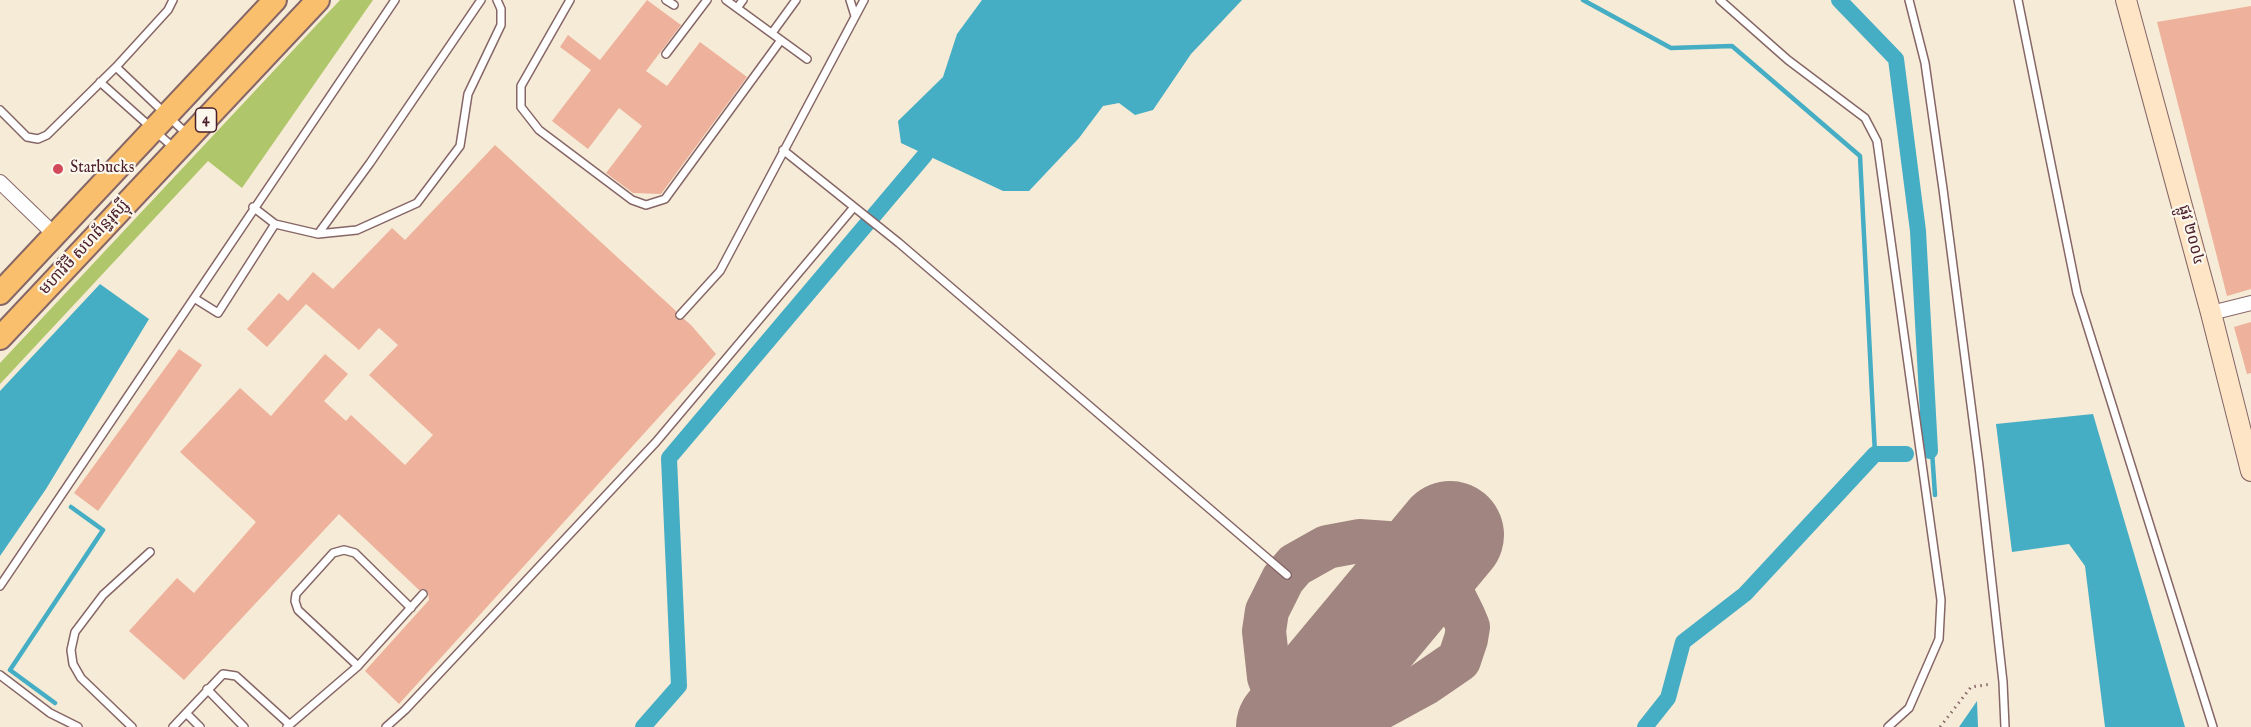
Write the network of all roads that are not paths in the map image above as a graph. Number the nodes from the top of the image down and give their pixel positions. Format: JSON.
{"nodes":[{"id":1,"x":173,"y":0,"type":"edge"},
{"id":2,"x":275,"y":0,"type":"edge"},
{"id":3,"x":318,"y":0,"type":"edge"},
{"id":4,"x":395,"y":0,"type":"edge"},
{"id":5,"x":481,"y":0,"type":"edge"},
{"id":6,"x":497,"y":0,"type":"edge"},
{"id":7,"x":570,"y":0,"type":"edge"},
{"id":8,"x":666,"y":0,"type":"edge"},
{"id":9,"x":706,"y":0,"type":"edge"},
{"id":10,"x":726,"y":0,"type":"edge"},
{"id":11,"x":743,"y":0,"type":"edge"},
{"id":12,"x":796,"y":0,"type":"edge"},
{"id":13,"x":849,"y":0,"type":"edge"},
{"id":14,"x":864,"y":0,"type":"edge"},
{"id":15,"x":1720,"y":0,"type":"edge"},
{"id":16,"x":1909,"y":0,"type":"edge"},
{"id":17,"x":2018,"y":0,"type":"edge"},
{"id":18,"x":2126,"y":0,"type":"edge"},
{"id":19,"x":674,"y":5,"type":"dead end"},
{"id":20,"x":737,"y":8,"type":"junction"},
{"id":21,"x":855,"y":16,"type":"junction"},
{"id":22,"x":772,"y":33,"type":"junction"},
{"id":23,"x":781,"y":40,"type":"junction"},
{"id":24,"x":666,"y":54,"type":"dead end"},
{"id":25,"x":807,"y":59,"type":"dead end"},
{"id":26,"x":116,"y":67,"type":"junction"},
{"id":27,"x":100,"y":82,"type":"junction"},
{"id":28,"x":0,"y":110,"type":"edge"},
{"id":29,"x":160,"y":122,"type":"junction"},
{"id":30,"x":184,"y":144,"type":"junction"},
{"id":31,"x":783,"y":150,"type":"junction"},
{"id":32,"x":0,"y":182,"type":"edge"},
{"id":33,"x":253,"y":207,"type":"junction"},
{"id":34,"x":854,"y":207,"type":"junction"},
{"id":35,"x":275,"y":224,"type":"junction"},
{"id":36,"x":318,"y":234,"type":"junction"},
{"id":37,"x":55,"y":235,"type":"junction"},
{"id":38,"x":0,"y":293,"type":"edge"},
{"id":39,"x":194,"y":298,"type":"junction"},
{"id":40,"x":2251,"y":303,"type":"edge"},
{"id":41,"x":2211,"y":313,"type":"junction"},
{"id":42,"x":680,"y":315,"type":"dead end"},
{"id":43,"x":0,"y":338,"type":"edge"},
{"id":44,"x":2251,"y":471,"type":"edge"},
{"id":45,"x":150,"y":552,"type":"dead end"},
{"id":46,"x":1287,"y":574,"type":"dead end"},
{"id":47,"x":0,"y":586,"type":"edge"},
{"id":48,"x":423,"y":594,"type":"dead end"},
{"id":49,"x":411,"y":608,"type":"junction"},
{"id":50,"x":358,"y":666,"type":"junction"},
{"id":51,"x":0,"y":675,"type":"edge"},
{"id":52,"x":207,"y":689,"type":"junction"},
{"id":53,"x":186,"y":712,"type":"junction"},
{"id":54,"x":288,"y":726,"type":"edge"},
{"id":55,"x":78,"y":727,"type":"edge"},
{"id":56,"x":132,"y":727,"type":"edge"},
{"id":57,"x":173,"y":727,"type":"edge"},
{"id":58,"x":200,"y":727,"type":"edge"},
{"id":59,"x":244,"y":727,"type":"edge"},
{"id":60,"x":386,"y":727,"type":"edge"},
{"id":61,"x":1888,"y":727,"type":"edge"},
{"id":62,"x":2005,"y":727,"type":"edge"},
{"id":63,"x":2213,"y":727,"type":"edge"}],
"edges":[{"from":1,"to":26,"type":"lane"},
{"from":2,"to":29,"type":"highway","name":"មហាវិថី សហព័ន្ធរុស្ស៊ី","number":"4"},
{"from":3,"to":30,"type":"highway","name":"មហាវិថី សហព័ន្ធរុស្ស៊ី","number":"4"},
{"from":4,"to":33,"type":"lane"},
{"from":5,"to":36,"type":"lane"},
{"from":6,"to":36,"type":"lane"},
{"from":7,"to":23,"type":"lane"},
{"from":8,"to":19,"type":"lane"},
{"from":9,"to":24,"type":"lane"},
{"from":10,"to":20,"type":"lane"},
{"from":11,"to":20,"type":"lane"},
{"from":12,"to":22,"type":"lane"},
{"from":13,"to":21,"type":"lane"},
{"from":14,"to":21,"type":"lane"},
{"from":15,"to":61,"type":"lane"},
{"from":16,"to":62,"type":"lane"},
{"from":17,"to":63,"type":"lane"},
{"from":18,"to":41,"type":"main road","name":"ផ្លូវ ២០០៤"},
{"from":20,"to":22,"type":"lane"},
{"from":21,"to":31,"type":"lane"},
{"from":22,"to":23,"type":"lane"},
{"from":23,"to":25,"type":"lane"},
{"from":26,"to":27,"type":"lane"},
{"from":26,"to":29,"type":"lane"},
{"from":27,"to":28,"type":"lane"},
{"from":27,"to":29,"type":"lane"},
{"from":29,"to":30,"type":"lane"},
{"from":29,"to":30,"type":"lane"},
{"from":29,"to":37,"type":"highway","name":"មហាវិថី សហព័ន្ធរុស្ស៊ី","number":"4"},
{"from":30,"to":43,"type":"highway","name":"មហាវិថី សហព័ន្ធរុស្ស៊ី","number":"4"},
{"from":31,"to":34,"type":"lane"},
{"from":31,"to":42,"type":"lane"},
{"from":32,"to":37,"type":"street"},
{"from":33,"to":35,"type":"lane"},
{"from":33,"to":39,"type":"lane"},
{"from":34,"to":46,"type":"lane"},
{"from":34,"to":60,"type":"lane"},
{"from":35,"to":36,"type":"lane"},
{"from":35,"to":39,"type":"lane"},
{"from":37,"to":38,"type":"highway","name":"មហាវិថី សហព័ន្ធរុស្ស៊ី","number":"4"},
{"from":39,"to":47,"type":"lane"},
{"from":40,"to":41,"type":"street"},
{"from":41,"to":44,"type":"main road","name":"ផ្លូវ ២០០៤"},
{"from":45,"to":56,"type":"lane"},
{"from":48,"to":49,"type":"lane"},
{"from":49,"to":50,"type":"lane"},
{"from":49,"to":50,"type":"lane"},
{"from":50,"to":54,"type":"lane"},
{"from":51,"to":55,"type":"lane"},
{"from":52,"to":53,"type":"lane"},
{"from":52,"to":54,"type":"lane"},
{"from":52,"to":59,"type":"lane"},
{"from":53,"to":57,"type":"lane"},
{"from":53,"to":58,"type":"lane"}]}
